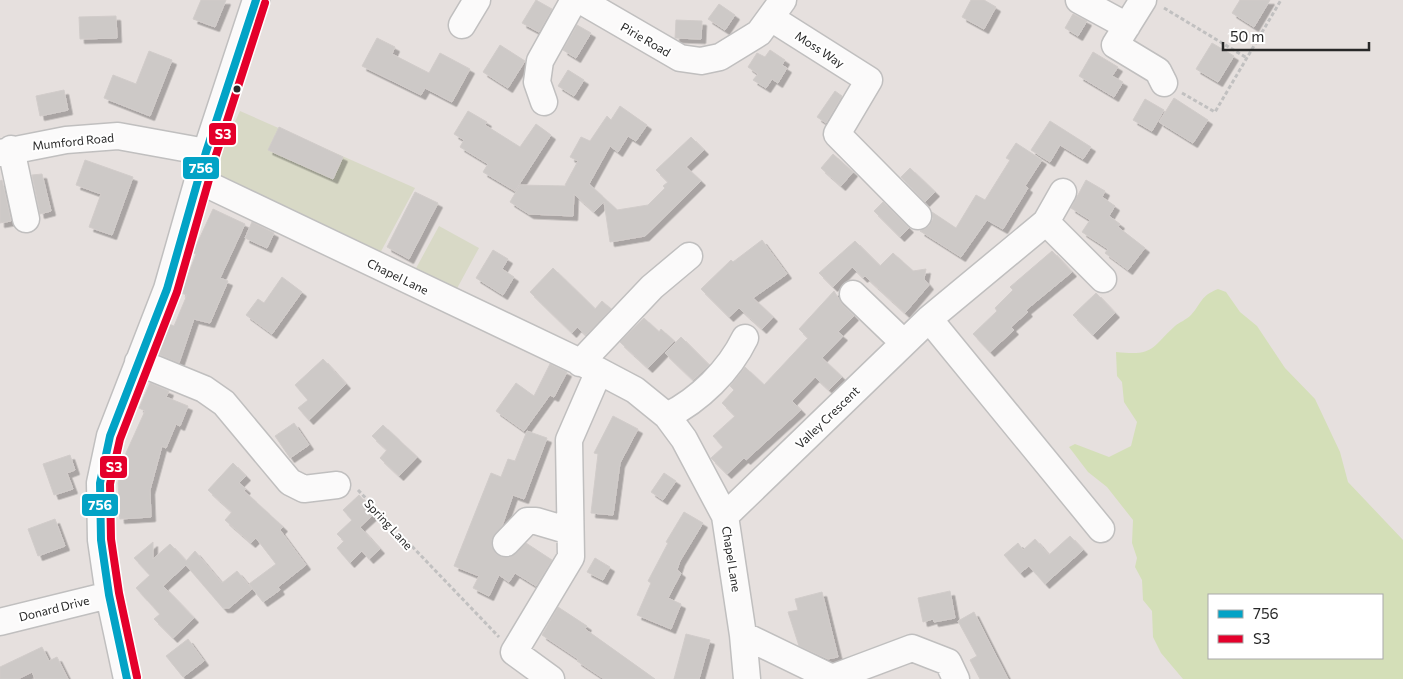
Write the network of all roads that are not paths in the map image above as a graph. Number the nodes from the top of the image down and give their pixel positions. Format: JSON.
{"nodes":[{"id":1,"x":256,"y":0,"type":"edge"},
{"id":2,"x":477,"y":0,"type":"edge"},
{"id":3,"x":574,"y":0,"type":"edge"},
{"id":4,"x":580,"y":0,"type":"edge"},
{"id":5,"x":1079,"y":0,"type":"edge"},
{"id":6,"x":1151,"y":2,"type":"edge"},
{"id":7,"x":777,"y":9,"type":"edge"},
{"id":8,"x":462,"y":25,"type":"dead end"},
{"id":9,"x":1121,"y":35,"type":"junction"},
{"id":10,"x":1164,"y":83,"type":"road end"},
{"id":11,"x":544,"y":102,"type":"dead end"},
{"id":12,"x":6,"y":151,"type":"edge"},
{"id":13,"x":206,"y":152,"type":"junction"},
{"id":14,"x":198,"y":180,"type":"junction"},
{"id":15,"x":1063,"y":192,"type":"dead end"},
{"id":16,"x":918,"y":216,"type":"dead end"},
{"id":17,"x":26,"y":219,"type":"dead end"},
{"id":18,"x":1046,"y":222,"type":"junction"},
{"id":19,"x":689,"y":256,"type":"dead end"},
{"id":20,"x":1103,"y":279,"type":"dead end"},
{"id":21,"x":853,"y":294,"type":"dead end"},
{"id":22,"x":929,"y":319,"type":"junction"},
{"id":23,"x":745,"y":338,"type":"dead end"},
{"id":24,"x":904,"y":343,"type":"junction"},
{"id":25,"x":138,"y":362,"type":"junction"},
{"id":26,"x":589,"y":367,"type":"junction"},
{"id":27,"x":667,"y":416,"type":"junction"},
{"id":28,"x":337,"y":485,"type":"road end"},
{"id":29,"x":725,"y":516,"type":"junction"},
{"id":30,"x":1101,"y":529,"type":"dead end"},
{"id":31,"x":570,"y":531,"type":"junction"},
{"id":32,"x":506,"y":543,"type":"dead end"},
{"id":33,"x":109,"y":595,"type":"junction"},
{"id":34,"x":0,"y":622,"type":"edge"},
{"id":35,"x":743,"y":635,"type":"junction"},
{"id":36,"x":832,"y":678,"type":"edge"},
{"id":37,"x":127,"y":679,"type":"edge"},
{"id":38,"x":551,"y":679,"type":"edge"},
{"id":39,"x":746,"y":679,"type":"edge"},
{"id":40,"x":956,"y":679,"type":"edge"}],
"edges":[{"from":1,"to":13,"type":"street"},
{"from":2,"to":8,"type":"street"},
{"from":3,"to":11,"type":"street"},
{"from":4,"to":7,"type":"street","name":"Pirie Road"},
{"from":5,"to":9,"type":"street"},
{"from":6,"to":9,"type":"street"},
{"from":7,"to":16,"type":"street","name":"Moss Way"},
{"from":9,"to":10,"type":"street"},
{"from":12,"to":13,"type":"street","name":"Mumford Road"},
{"from":12,"to":17,"type":"street"},
{"from":13,"to":14,"type":"street"},
{"from":14,"to":25,"type":"street"},
{"from":14,"to":26,"type":"street","name":"Chapel Lane"},
{"from":15,"to":18,"type":"street","name":"Valley Crescent"},
{"from":18,"to":20,"type":"street"},
{"from":18,"to":22,"type":"street","name":"Valley Crescent"},
{"from":19,"to":26,"type":"street"},
{"from":21,"to":24,"type":"street"},
{"from":22,"to":24,"type":"street","name":"Valley Crescent"},
{"from":22,"to":30,"type":"street"},
{"from":23,"to":27,"type":"street"},
{"from":24,"to":29,"type":"street","name":"Valley Crescent"},
{"from":25,"to":28,"type":"street"},
{"from":25,"to":33,"type":"street"},
{"from":26,"to":27,"type":"street","name":"Chapel Lane"},
{"from":26,"to":31,"type":"street"},
{"from":27,"to":29,"type":"street","name":"Chapel Lane"},
{"from":29,"to":35,"type":"street","name":"Chapel Lane"},
{"from":31,"to":32,"type":"street"},
{"from":31,"to":38,"type":"street"},
{"from":33,"to":34,"type":"street","name":"Donard Drive"},
{"from":33,"to":37,"type":"street"},
{"from":35,"to":36,"type":"street"},
{"from":35,"to":39,"type":"street","name":"Chapel Lane"},
{"from":36,"to":40,"type":"street"}]}
